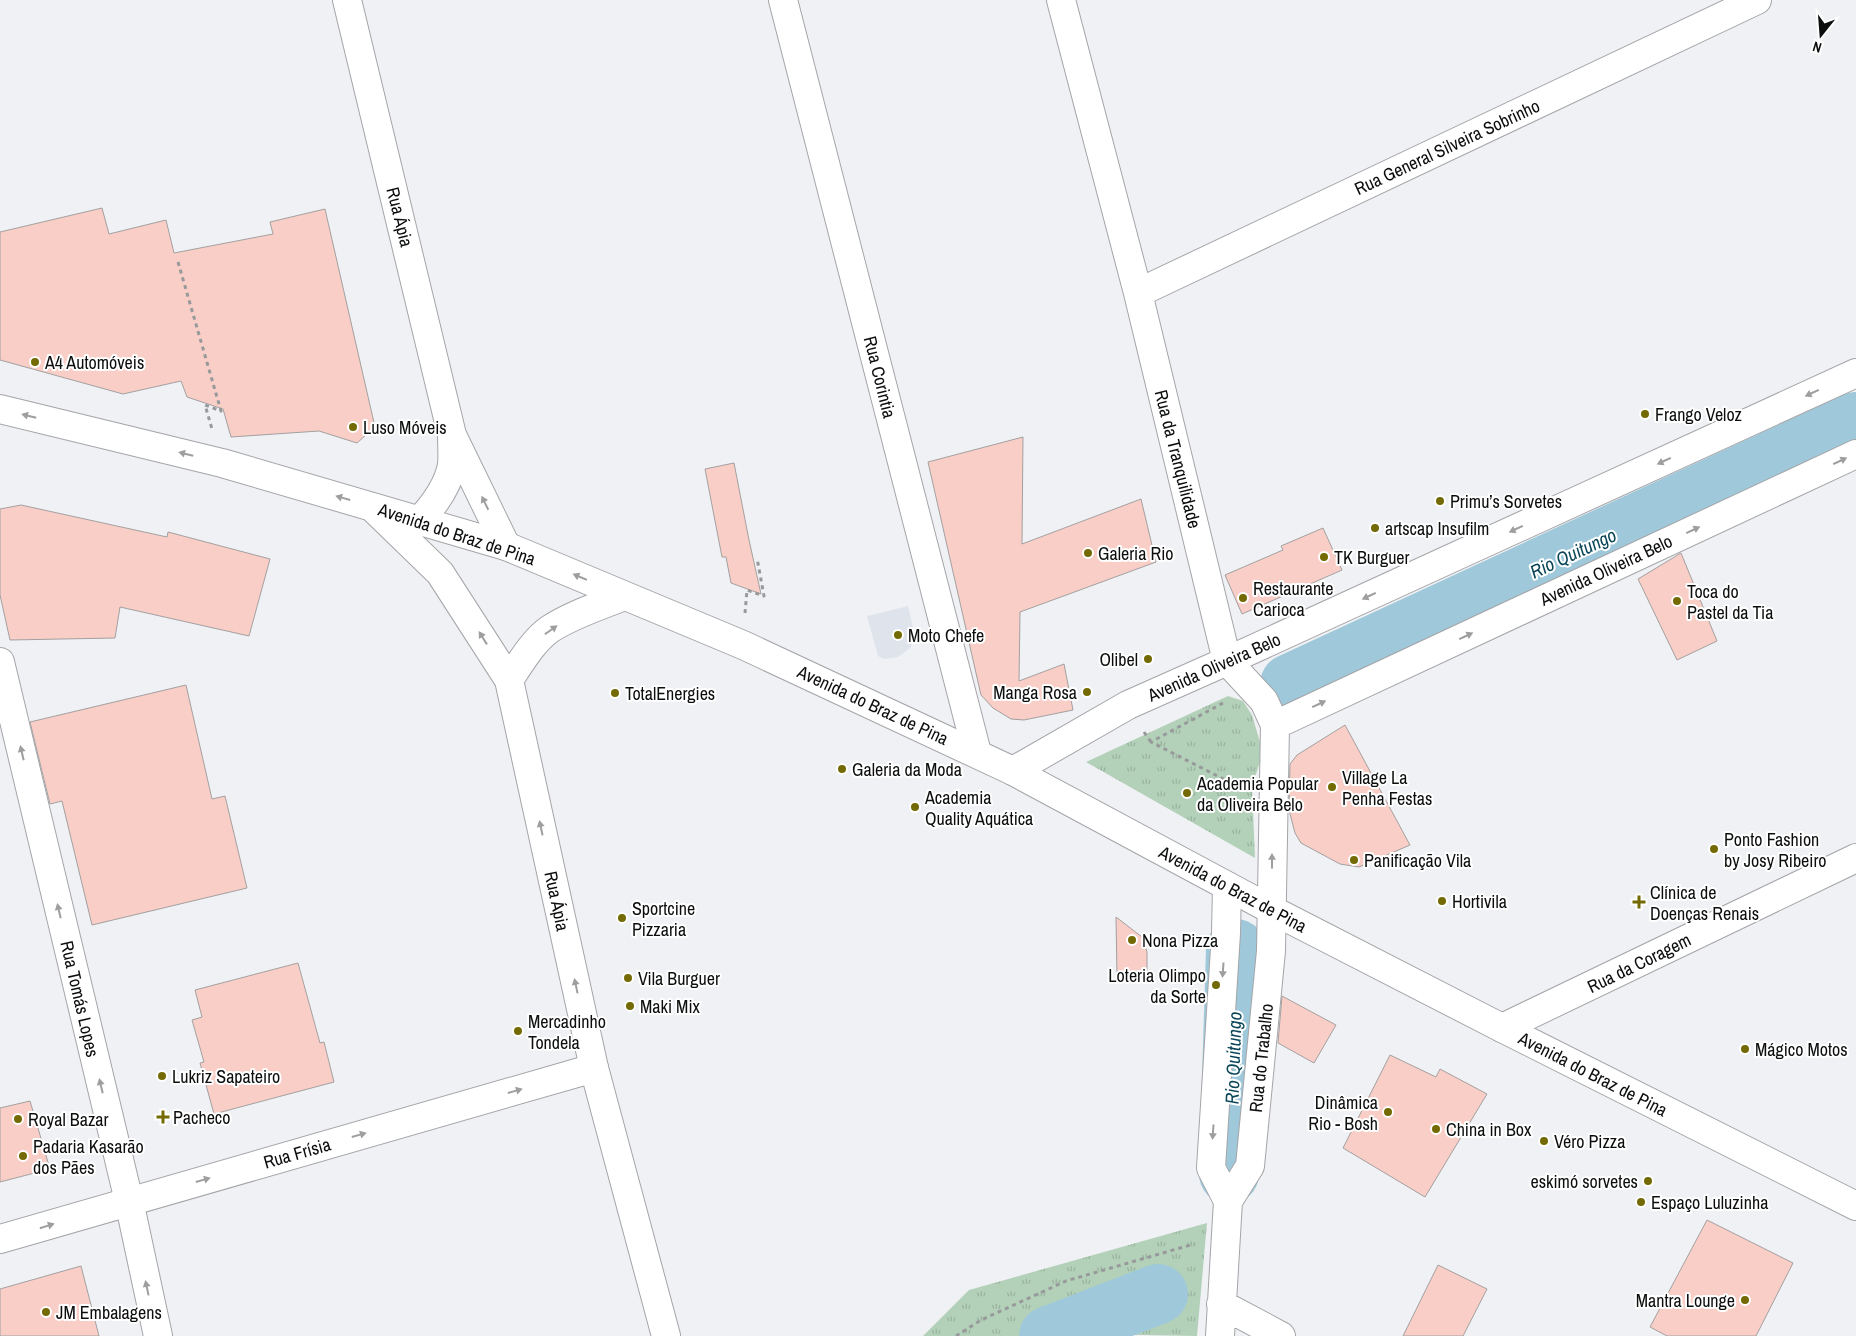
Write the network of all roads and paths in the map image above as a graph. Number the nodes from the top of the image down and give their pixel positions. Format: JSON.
{"nodes":[{"id":1,"x":347,"y":0,"type":"edge"},
{"id":2,"x":783,"y":0,"type":"edge"},
{"id":3,"x":1061,"y":0,"type":"edge"},
{"id":4,"x":1757,"y":0,"type":"edge"},
{"id":5,"x":178,"y":262,"type":"dead end"},
{"id":6,"x":1138,"y":293,"type":"junction"},
{"id":7,"x":1856,"y":372,"type":"edge"},
{"id":8,"x":0,"y":409,"type":"edge"},
{"id":9,"x":452,"y":435,"type":"junction"},
{"id":10,"x":1856,"y":454,"type":"edge"},
{"id":11,"x":222,"y":463,"type":"junction"},
{"id":12,"x":371,"y":506,"type":"junction"},
{"id":13,"x":420,"y":520,"type":"junction"},
{"id":14,"x":506,"y":546,"type":"junction"},
{"id":15,"x":756,"y":558,"type":"dead end"},
{"id":16,"x":747,"y":590,"type":"dead end"},
{"id":17,"x":624,"y":596,"type":"junction"},
{"id":18,"x":1227,"y":661,"type":"junction"},
{"id":19,"x":0,"y":662,"type":"edge"},
{"id":20,"x":508,"y":680,"type":"junction"},
{"id":21,"x":1225,"y":702,"type":"dead end"},
{"id":22,"x":1275,"y":725,"type":"junction"},
{"id":23,"x":977,"y":753,"type":"junction"},
{"id":24,"x":1013,"y":771,"type":"junction"},
{"id":25,"x":1248,"y":792,"type":"dead end"},
{"id":26,"x":1856,"y":858,"type":"edge"},
{"id":27,"x":1227,"y":886,"type":"junction"},
{"id":28,"x":1272,"y":910,"type":"junction"},
{"id":29,"x":1502,"y":1028,"type":"junction"},
{"id":30,"x":594,"y":1068,"type":"junction"},
{"id":31,"x":128,"y":1201,"type":"junction"},
{"id":32,"x":1228,"y":1201,"type":"junction"},
{"id":33,"x":1856,"y":1206,"type":"edge"},
{"id":34,"x":1225,"y":1235,"type":"junction"},
{"id":35,"x":0,"y":1239,"type":"edge"},
{"id":36,"x":1221,"y":1304,"type":"junction"},
{"id":37,"x":158,"y":1336,"type":"edge"},
{"id":38,"x":666,"y":1336,"type":"edge"},
{"id":39,"x":956,"y":1336,"type":"edge"},
{"id":40,"x":1220,"y":1336,"type":"edge"},
{"id":41,"x":1281,"y":1336,"type":"edge"}],
"edges":[{"from":1,"to":9,"type":"street","name":"Rua Ápia"},
{"from":2,"to":23,"type":"street","name":"Rua Corintia"},
{"from":3,"to":6,"type":"street","name":"Rua da Tranquilidade"},
{"from":4,"to":6,"type":"street","name":"Rua General Silveira Sobrinho"},
{"from":5,"to":11,"type":"path"},
{"from":6,"to":18,"type":"street","name":"Rua da Tranquilidade"},
{"from":7,"to":18,"type":"street","name":"Avenida Oliveira Belo","one_way":true},
{"from":11,"to":8,"type":"street","name":"Avenida do Braz de Pina","one_way":true},
{"from":9,"to":13,"type":"street","name":"Rua Ápia"},
{"from":14,"to":9,"type":"street","name":"Rua Ápia","one_way":true},
{"from":22,"to":10,"type":"street","name":"Avenida Oliveira Belo","one_way":true},
{"from":12,"to":11,"type":"street","name":"Avenida do Braz de Pina","one_way":true},
{"from":12,"to":13,"type":"street","name":"Avenida do Braz de Pina"},
{"from":20,"to":12,"type":"street","name":"Rua Ápia","one_way":true},
{"from":13,"to":14,"type":"street","name":"Avenida do Braz de Pina"},
{"from":17,"to":14,"type":"street","name":"Avenida do Braz de Pina","one_way":true},
{"from":15,"to":16,"type":"path"},
{"from":20,"to":17,"type":"street","one_way":true},
{"from":17,"to":23,"type":"street","name":"Avenida do Braz de Pina"},
{"from":18,"to":22,"type":"street","name":"Rua da Tranquilidade"},
{"from":18,"to":24,"type":"street","name":"Avenida Oliveira Belo"},
{"from":31,"to":19,"type":"street","name":"Rua Tomás Lopes","one_way":true},
{"from":30,"to":20,"type":"street","name":"Rua Ápia","one_way":true},
{"from":21,"to":25,"type":"path"},
{"from":28,"to":22,"type":"street","name":"Rua da Tranquilidade","one_way":true},
{"from":23,"to":24,"type":"street","name":"Avenida do Braz de Pina"},
{"from":24,"to":27,"type":"street","name":"Avenida do Braz de Pina"},
{"from":26,"to":29,"type":"street","name":"Rua da Coragem"},
{"from":27,"to":28,"type":"street","name":"Avenida do Braz de Pina"},
{"from":27,"to":32,"type":"street","one_way":true},
{"from":28,"to":29,"type":"street","name":"Avenida do Braz de Pina"},
{"from":28,"to":32,"type":"street","name":"Rua do Trabalho"},
{"from":29,"to":33,"type":"street","name":"Avenida do Braz de Pina"},
{"from":31,"to":30,"type":"street","name":"Rua Frísia","one_way":true},
{"from":30,"to":38,"type":"street","name":"Rua Ápia"},
{"from":35,"to":31,"type":"street","name":"Rua Frísia","one_way":true},
{"from":37,"to":31,"type":"street","name":"Rua Tomás Lopes","one_way":true},
{"from":32,"to":34,"type":"street","name":"Rua do Trabalho"},
{"from":34,"to":36,"type":"street","name":"Rua do Trabalho"},
{"from":34,"to":39,"type":"path"},
{"from":36,"to":40,"type":"street","name":"Rua do Trabalho"},
{"from":36,"to":41,"type":"street"}]}
